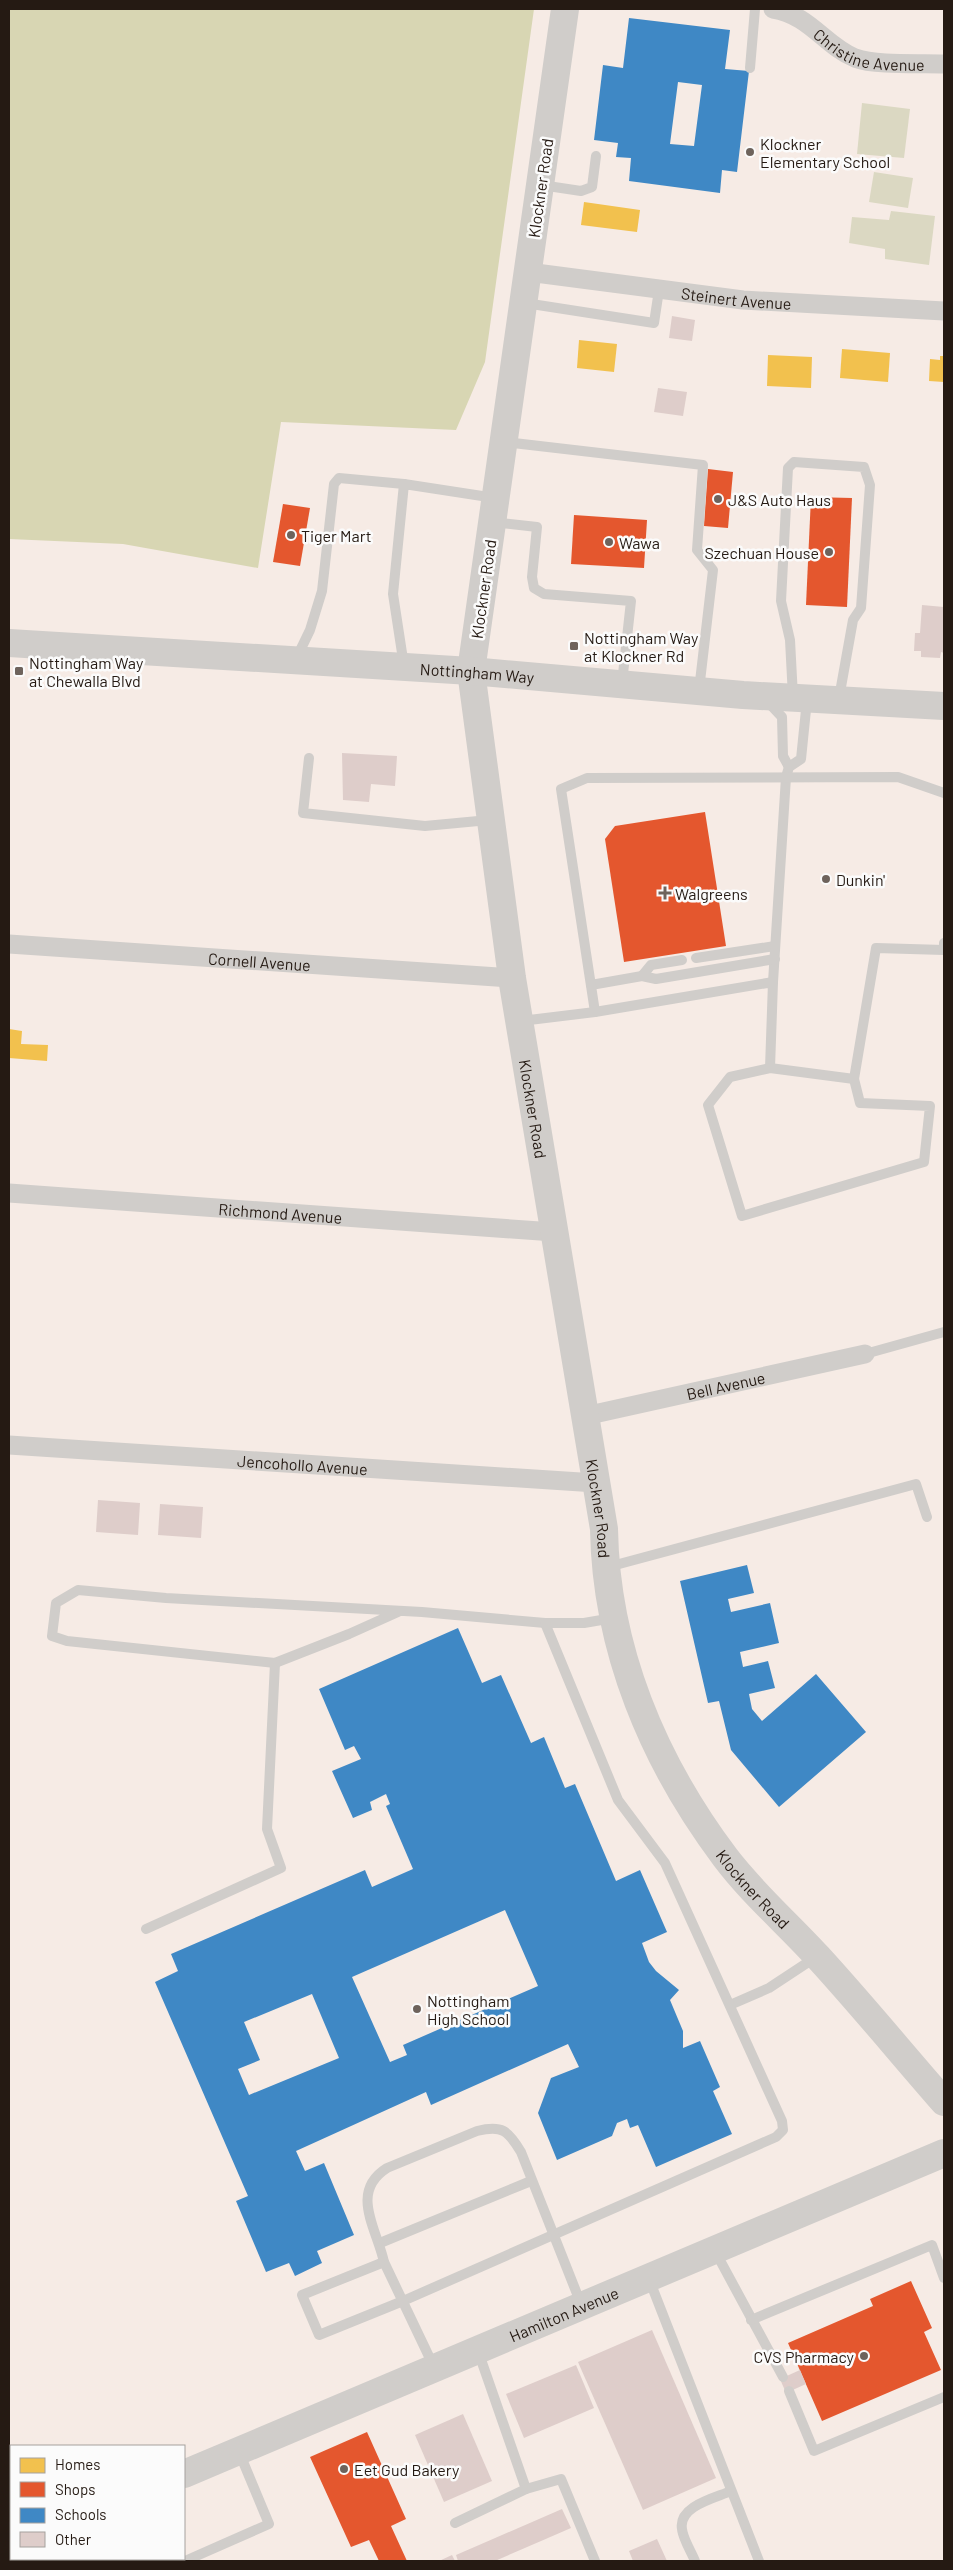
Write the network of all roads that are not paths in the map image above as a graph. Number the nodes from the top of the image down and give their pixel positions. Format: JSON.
{"nodes":[{"id":1,"x":564,"y":9,"type":"edge"},
{"id":2,"x":755,"y":9,"type":"edge"},
{"id":3,"x":773,"y":9,"type":"edge"},
{"id":4,"x":944,"y":64,"type":"edge"},
{"id":5,"x":750,"y":68,"type":"dead end"},
{"id":6,"x":596,"y":156,"type":"dead end"},
{"id":7,"x":540,"y":184,"type":"junction"},
{"id":8,"x":528,"y":272,"type":"junction"},
{"id":9,"x":659,"y":290,"type":"junction"},
{"id":10,"x":524,"y":303,"type":"junction"},
{"id":11,"x":944,"y":311,"type":"edge"},
{"id":12,"x":504,"y":442,"type":"junction"},
{"id":13,"x":404,"y":484,"type":"junction"},
{"id":14,"x":494,"y":510,"type":"junction"},
{"id":15,"x":9,"y":644,"type":"edge"},
{"id":16,"x":295,"y":661,"type":"junction"},
{"id":17,"x":404,"y":667,"type":"junction"},
{"id":18,"x":471,"y":671,"type":"junction"},
{"id":19,"x":621,"y":684,"type":"junction"},
{"id":20,"x":699,"y":691,"type":"junction"},
{"id":21,"x":762,"y":696,"type":"junction"},
{"id":22,"x":800,"y":698,"type":"junction"},
{"id":23,"x":838,"y":700,"type":"junction"},
{"id":24,"x":944,"y":706,"type":"edge"},
{"id":25,"x":309,"y":758,"type":"dead end"},
{"id":26,"x":789,"y":767,"type":"junction"},
{"id":27,"x":786,"y":778,"type":"junction"},
{"id":28,"x":944,"y":793,"type":"edge"},
{"id":29,"x":490,"y":820,"type":"junction"},
{"id":30,"x":944,"y":943,"type":"edge"},
{"id":31,"x":9,"y":944,"type":"edge"},
{"id":32,"x":775,"y":946,"type":"junction"},
{"id":33,"x":696,"y":958,"type":"dead end"},
{"id":34,"x":775,"y":959,"type":"junction"},
{"id":35,"x":682,"y":960,"type":"dead end"},
{"id":36,"x":642,"y":976,"type":"junction"},
{"id":37,"x":512,"y":978,"type":"junction"},
{"id":38,"x":773,"y":982,"type":"junction"},
{"id":39,"x":591,"y":985,"type":"junction"},
{"id":40,"x":595,"y":1012,"type":"junction"},
{"id":41,"x":520,"y":1021,"type":"junction"},
{"id":42,"x":770,"y":1068,"type":"junction"},
{"id":43,"x":854,"y":1079,"type":"junction"},
{"id":44,"x":9,"y":1193,"type":"edge"},
{"id":45,"x":554,"y":1232,"type":"junction"},
{"id":46,"x":944,"y":1332,"type":"edge"},
{"id":47,"x":865,"y":1354,"type":"joint"},
{"id":48,"x":585,"y":1416,"type":"junction"},
{"id":49,"x":9,"y":1445,"type":"edge"},
{"id":50,"x":596,"y":1483,"type":"junction"},
{"id":51,"x":927,"y":1517,"type":"dead end"},
{"id":52,"x":604,"y":1568,"type":"junction"},
{"id":53,"x":398,"y":1612,"type":"junction"},
{"id":54,"x":614,"y":1618,"type":"junction"},
{"id":55,"x":545,"y":1623,"type":"junction"},
{"id":56,"x":275,"y":1663,"type":"junction"},
{"id":57,"x":146,"y":1929,"type":"dead end"},
{"id":58,"x":817,"y":1956,"type":"junction"},
{"id":59,"x":730,"y":2006,"type":"junction"},
{"id":60,"x":944,"y":2102,"type":"edge"},
{"id":61,"x":944,"y":2153,"type":"edge"},
{"id":62,"x":531,"y":2181,"type":"junction"},
{"id":63,"x":552,"y":2234,"type":"junction"},
{"id":64,"x":380,"y":2244,"type":"junction"},
{"id":65,"x":714,"y":2251,"type":"junction"},
{"id":66,"x":384,"y":2262,"type":"junction"},
{"id":67,"x":649,"y":2278,"type":"junction"},
{"id":68,"x":944,"y":2278,"type":"edge"},
{"id":69,"x":403,"y":2301,"type":"junction"},
{"id":70,"x":582,"y":2306,"type":"junction"},
{"id":71,"x":751,"y":2320,"type":"junction"},
{"id":72,"x":477,"y":2350,"type":"junction"},
{"id":73,"x":434,"y":2368,"type":"junction"},
{"id":74,"x":783,"y":2377,"type":"dead end"},
{"id":75,"x":789,"y":2392,"type":"dead end"},
{"id":76,"x":944,"y":2397,"type":"edge"},
{"id":77,"x":239,"y":2451,"type":"junction"},
{"id":78,"x":185,"y":2474,"type":"edge"},
{"id":79,"x":526,"y":2489,"type":"junction"},
{"id":80,"x":731,"y":2491,"type":"junction"},
{"id":81,"x":455,"y":2523,"type":"dead end"},
{"id":82,"x":185,"y":2559,"type":"edge"},
{"id":83,"x":595,"y":2561,"type":"edge"},
{"id":84,"x":695,"y":2561,"type":"edge"},
{"id":85,"x":759,"y":2561,"type":"edge"}],
"edges":[{"from":1,"to":7,"type":"main road","name":"Klockner Road"},
{"from":2,"to":5,"type":"lane"},
{"from":3,"to":4,"type":"street","name":"Christine Avenue"},
{"from":6,"to":7,"type":"lane"},
{"from":7,"to":8,"type":"main road","name":"Klockner Road"},
{"from":8,"to":9,"type":"street","name":"Steinert Avenue"},
{"from":8,"to":10,"type":"main road","name":"Klockner Road"},
{"from":9,"to":10,"type":"lane"},
{"from":9,"to":11,"type":"street","name":"Steinert Avenue"},
{"from":10,"to":12,"type":"main road","name":"Klockner Road"},
{"from":12,"to":14,"type":"main road","name":"Klockner Road"},
{"from":12,"to":20,"type":"lane"},
{"from":13,"to":14,"type":"lane"},
{"from":13,"to":16,"type":"lane"},
{"from":13,"to":17,"type":"lane"},
{"from":14,"to":18,"type":"main road","name":"Klockner Road"},
{"from":14,"to":19,"type":"lane"},
{"from":15,"to":16,"type":"main road","name":"Nottingham Way"},
{"from":16,"to":17,"type":"main road","name":"Nottingham Way"},
{"from":17,"to":18,"type":"main road","name":"Nottingham Way"},
{"from":18,"to":19,"type":"main road","name":"Nottingham Way"},
{"from":18,"to":29,"type":"main road","name":"Klockner Road"},
{"from":19,"to":20,"type":"main road","name":"Nottingham Way"},
{"from":20,"to":21,"type":"main road","name":"Nottingham Way"},
{"from":21,"to":22,"type":"main road","name":"Nottingham Way"},
{"from":21,"to":26,"type":"lane"},
{"from":22,"to":23,"type":"main road","name":"Nottingham Way"},
{"from":22,"to":23,"type":"lane"},
{"from":22,"to":26,"type":"lane"},
{"from":23,"to":24,"type":"main road","name":"Nottingham Way"},
{"from":25,"to":29,"type":"lane"},
{"from":26,"to":27,"type":"lane"},
{"from":27,"to":28,"type":"lane"},
{"from":27,"to":32,"type":"lane"},
{"from":27,"to":39,"type":"lane"},
{"from":29,"to":37,"type":"main road","name":"Klockner Road"},
{"from":30,"to":43,"type":"lane"},
{"from":31,"to":37,"type":"street","name":"Cornell Avenue"},
{"from":32,"to":33,"type":"lane"},
{"from":32,"to":34,"type":"lane"},
{"from":34,"to":36,"type":"lane"},
{"from":34,"to":38,"type":"lane"},
{"from":35,"to":36,"type":"lane"},
{"from":36,"to":39,"type":"lane"},
{"from":37,"to":41,"type":"main road","name":"Klockner Road"},
{"from":38,"to":40,"type":"lane"},
{"from":38,"to":42,"type":"lane"},
{"from":39,"to":40,"type":"lane"},
{"from":40,"to":41,"type":"lane"},
{"from":41,"to":45,"type":"main road","name":"Klockner Road"},
{"from":42,"to":43,"type":"lane"},
{"from":42,"to":43,"type":"lane"},
{"from":44,"to":45,"type":"street","name":"Richmond Avenue"},
{"from":45,"to":48,"type":"main road","name":"Klockner Road"},
{"from":46,"to":47,"type":"lane"},
{"from":47,"to":48,"type":"street","name":"Bell Avenue"},
{"from":48,"to":50,"type":"main road","name":"Klockner Road"},
{"from":49,"to":50,"type":"street","name":"Jencohollo Avenue"},
{"from":50,"to":52,"type":"main road","name":"Klockner Road"},
{"from":51,"to":52,"type":"lane"},
{"from":52,"to":54,"type":"main road","name":"Klockner Road"},
{"from":53,"to":55,"type":"lane"},
{"from":53,"to":56,"type":"lane"},
{"from":53,"to":56,"type":"lane"},
{"from":54,"to":55,"type":"lane"},
{"from":54,"to":58,"type":"main road","name":"Klockner Road"},
{"from":55,"to":59,"type":"lane"},
{"from":56,"to":57,"type":"lane"},
{"from":58,"to":59,"type":"lane"},
{"from":58,"to":60,"type":"main road","name":"Klockner Road"},
{"from":59,"to":63,"type":"lane"},
{"from":61,"to":65,"type":"main road","name":"Hamilton Avenue"},
{"from":62,"to":63,"type":"lane"},
{"from":62,"to":64,"type":"lane"},
{"from":62,"to":64,"type":"lane"},
{"from":63,"to":69,"type":"lane"},
{"from":63,"to":70,"type":"lane"},
{"from":64,"to":66,"type":"lane"},
{"from":65,"to":67,"type":"main road","name":"Hamilton Avenue"},
{"from":65,"to":71,"type":"lane"},
{"from":66,"to":69,"type":"lane"},
{"from":66,"to":69,"type":"lane"},
{"from":67,"to":70,"type":"main road","name":"Hamilton Avenue"},
{"from":67,"to":80,"type":"lane"},
{"from":68,"to":71,"type":"lane"},
{"from":69,"to":73,"type":"lane"},
{"from":70,"to":72,"type":"main road","name":"Hamilton Avenue"},
{"from":71,"to":74,"type":"lane"},
{"from":72,"to":73,"type":"main road","name":"Hamilton Avenue"},
{"from":72,"to":79,"type":"lane"},
{"from":73,"to":77,"type":"main road","name":"Hamilton Avenue"},
{"from":75,"to":76,"type":"lane"},
{"from":77,"to":78,"type":"main road","name":"Hamilton Avenue"},
{"from":77,"to":82,"type":"lane"},
{"from":79,"to":81,"type":"lane"},
{"from":79,"to":83,"type":"lane"},
{"from":80,"to":84,"type":"lane"},
{"from":80,"to":85,"type":"lane"}]}
